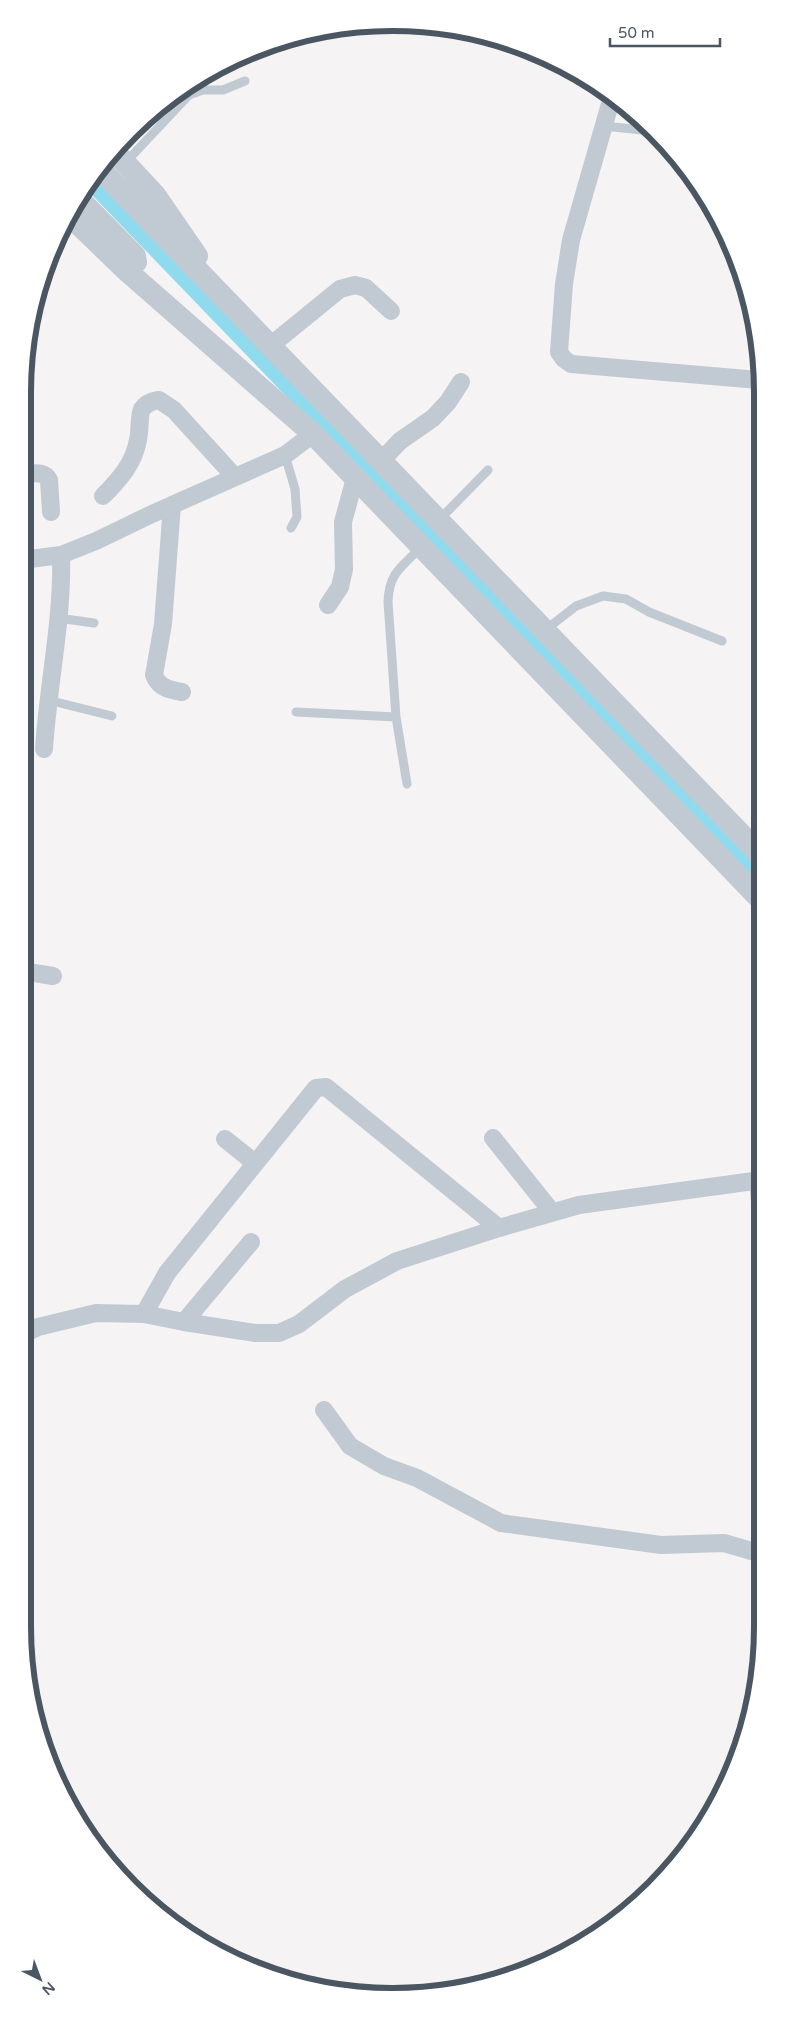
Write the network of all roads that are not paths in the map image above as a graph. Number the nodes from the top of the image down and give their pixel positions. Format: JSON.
{"nodes":[{"id":1,"x":245,"y":80,"type":"dead end"},
{"id":2,"x":610,"y":104,"type":"edge"},
{"id":3,"x":604,"y":126,"type":"junction"},
{"id":4,"x":640,"y":130,"type":"edge"},
{"id":5,"x":120,"y":157,"type":"edge"},
{"id":6,"x":105,"y":174,"type":"edge"},
{"id":7,"x":85,"y":204,"type":"edge"},
{"id":8,"x":76,"y":220,"type":"edge"},
{"id":9,"x":69,"y":233,"type":"edge"},
{"id":10,"x":127,"y":271,"type":"junction"},
{"id":11,"x":154,"y":296,"type":"junction"},
{"id":12,"x":236,"y":311,"type":"junction"},
{"id":13,"x":391,"y":311,"type":"dead end"},
{"id":14,"x":270,"y":346,"type":"junction"},
{"id":15,"x":753,"y":380,"type":"edge"},
{"id":16,"x":461,"y":382,"type":"dead end"},
{"id":17,"x":313,"y":434,"type":"junction"},
{"id":18,"x":285,"y":455,"type":"junction"},
{"id":19,"x":381,"y":461,"type":"junction"},
{"id":20,"x":488,"y":470,"type":"dead end"},
{"id":21,"x":31,"y":474,"type":"edge"},
{"id":22,"x":235,"y":477,"type":"junction"},
{"id":23,"x":355,"y":478,"type":"junction"},
{"id":24,"x":103,"y":496,"type":"dead end"},
{"id":25,"x":172,"y":505,"type":"junction"},
{"id":26,"x":51,"y":512,"type":"dead end"},
{"id":27,"x":438,"y":520,"type":"junction"},
{"id":28,"x":291,"y":528,"type":"dead end"},
{"id":29,"x":421,"y":547,"type":"junction"},
{"id":30,"x":61,"y":555,"type":"junction"},
{"id":31,"x":31,"y":559,"type":"edge"},
{"id":32,"x":328,"y":605,"type":"dead end"},
{"id":33,"x":58,"y":618,"type":"junction"},
{"id":34,"x":94,"y":623,"type":"dead end"},
{"id":35,"x":544,"y":631,"type":"junction"},
{"id":36,"x":722,"y":641,"type":"dead end"},
{"id":37,"x":182,"y":692,"type":"dead end"},
{"id":38,"x":48,"y":700,"type":"junction"},
{"id":39,"x":296,"y":712,"type":"dead end"},
{"id":40,"x":112,"y":716,"type":"dead end"},
{"id":41,"x":396,"y":717,"type":"junction"},
{"id":42,"x":44,"y":749,"type":"dead end"},
{"id":43,"x":407,"y":784,"type":"dead end"},
{"id":44,"x":754,"y":848,"type":"edge"},
{"id":45,"x":754,"y":893,"type":"edge"},
{"id":46,"x":31,"y":972,"type":"edge"},
{"id":47,"x":53,"y":976,"type":"dead end"},
{"id":48,"x":493,"y":1138,"type":"dead end"},
{"id":49,"x":226,"y":1139,"type":"dead end"},
{"id":50,"x":255,"y":1163,"type":"junction"},
{"id":51,"x":754,"y":1181,"type":"edge"},
{"id":52,"x":552,"y":1212,"type":"junction"},
{"id":53,"x":499,"y":1228,"type":"junction"},
{"id":54,"x":250,"y":1242,"type":"dead end"},
{"id":55,"x":144,"y":1314,"type":"junction"},
{"id":56,"x":184,"y":1322,"type":"junction"},
{"id":57,"x":31,"y":1330,"type":"edge"},
{"id":58,"x":324,"y":1410,"type":"dead end"},
{"id":59,"x":754,"y":1552,"type":"edge"}],
"edges":[{"from":1,"to":5,"type":"lane"},
{"from":2,"to":3,"type":"street"},
{"from":3,"to":4,"type":"lane"},
{"from":3,"to":15,"type":"street"},
{"from":5,"to":12,"type":"street"},
{"from":6,"to":12,"type":"street"},
{"from":7,"to":10,"type":"street"},
{"from":8,"to":10,"type":"street"},
{"from":9,"to":11,"type":"street"},
{"from":10,"to":11,"type":"street"},
{"from":11,"to":17,"type":"street"},
{"from":12,"to":14,"type":"street"},
{"from":13,"to":14,"type":"street"},
{"from":14,"to":19,"type":"street"},
{"from":16,"to":19,"type":"street"},
{"from":17,"to":18,"type":"street"},
{"from":17,"to":23,"type":"street"},
{"from":18,"to":22,"type":"street"},
{"from":18,"to":28,"type":"lane"},
{"from":19,"to":27,"type":"street"},
{"from":20,"to":27,"type":"lane"},
{"from":21,"to":26,"type":"street"},
{"from":22,"to":24,"type":"street"},
{"from":22,"to":25,"type":"street"},
{"from":23,"to":29,"type":"street"},
{"from":23,"to":32,"type":"street"},
{"from":25,"to":30,"type":"street"},
{"from":25,"to":37,"type":"street"},
{"from":27,"to":35,"type":"street"},
{"from":29,"to":41,"type":"lane"},
{"from":29,"to":45,"type":"street"},
{"from":30,"to":31,"type":"street"},
{"from":30,"to":33,"type":"street"},
{"from":33,"to":34,"type":"lane"},
{"from":33,"to":38,"type":"street"},
{"from":35,"to":36,"type":"lane"},
{"from":35,"to":44,"type":"street"},
{"from":38,"to":40,"type":"lane"},
{"from":38,"to":42,"type":"street"},
{"from":39,"to":41,"type":"lane"},
{"from":41,"to":43,"type":"lane"},
{"from":46,"to":47,"type":"street"},
{"from":48,"to":52,"type":"street"},
{"from":49,"to":50,"type":"street"},
{"from":50,"to":53,"type":"street"},
{"from":50,"to":55,"type":"street"},
{"from":51,"to":52,"type":"street"},
{"from":52,"to":53,"type":"street"},
{"from":53,"to":56,"type":"street"},
{"from":54,"to":56,"type":"street"},
{"from":55,"to":56,"type":"street"},
{"from":55,"to":57,"type":"street"},
{"from":58,"to":59,"type":"street"}]}
